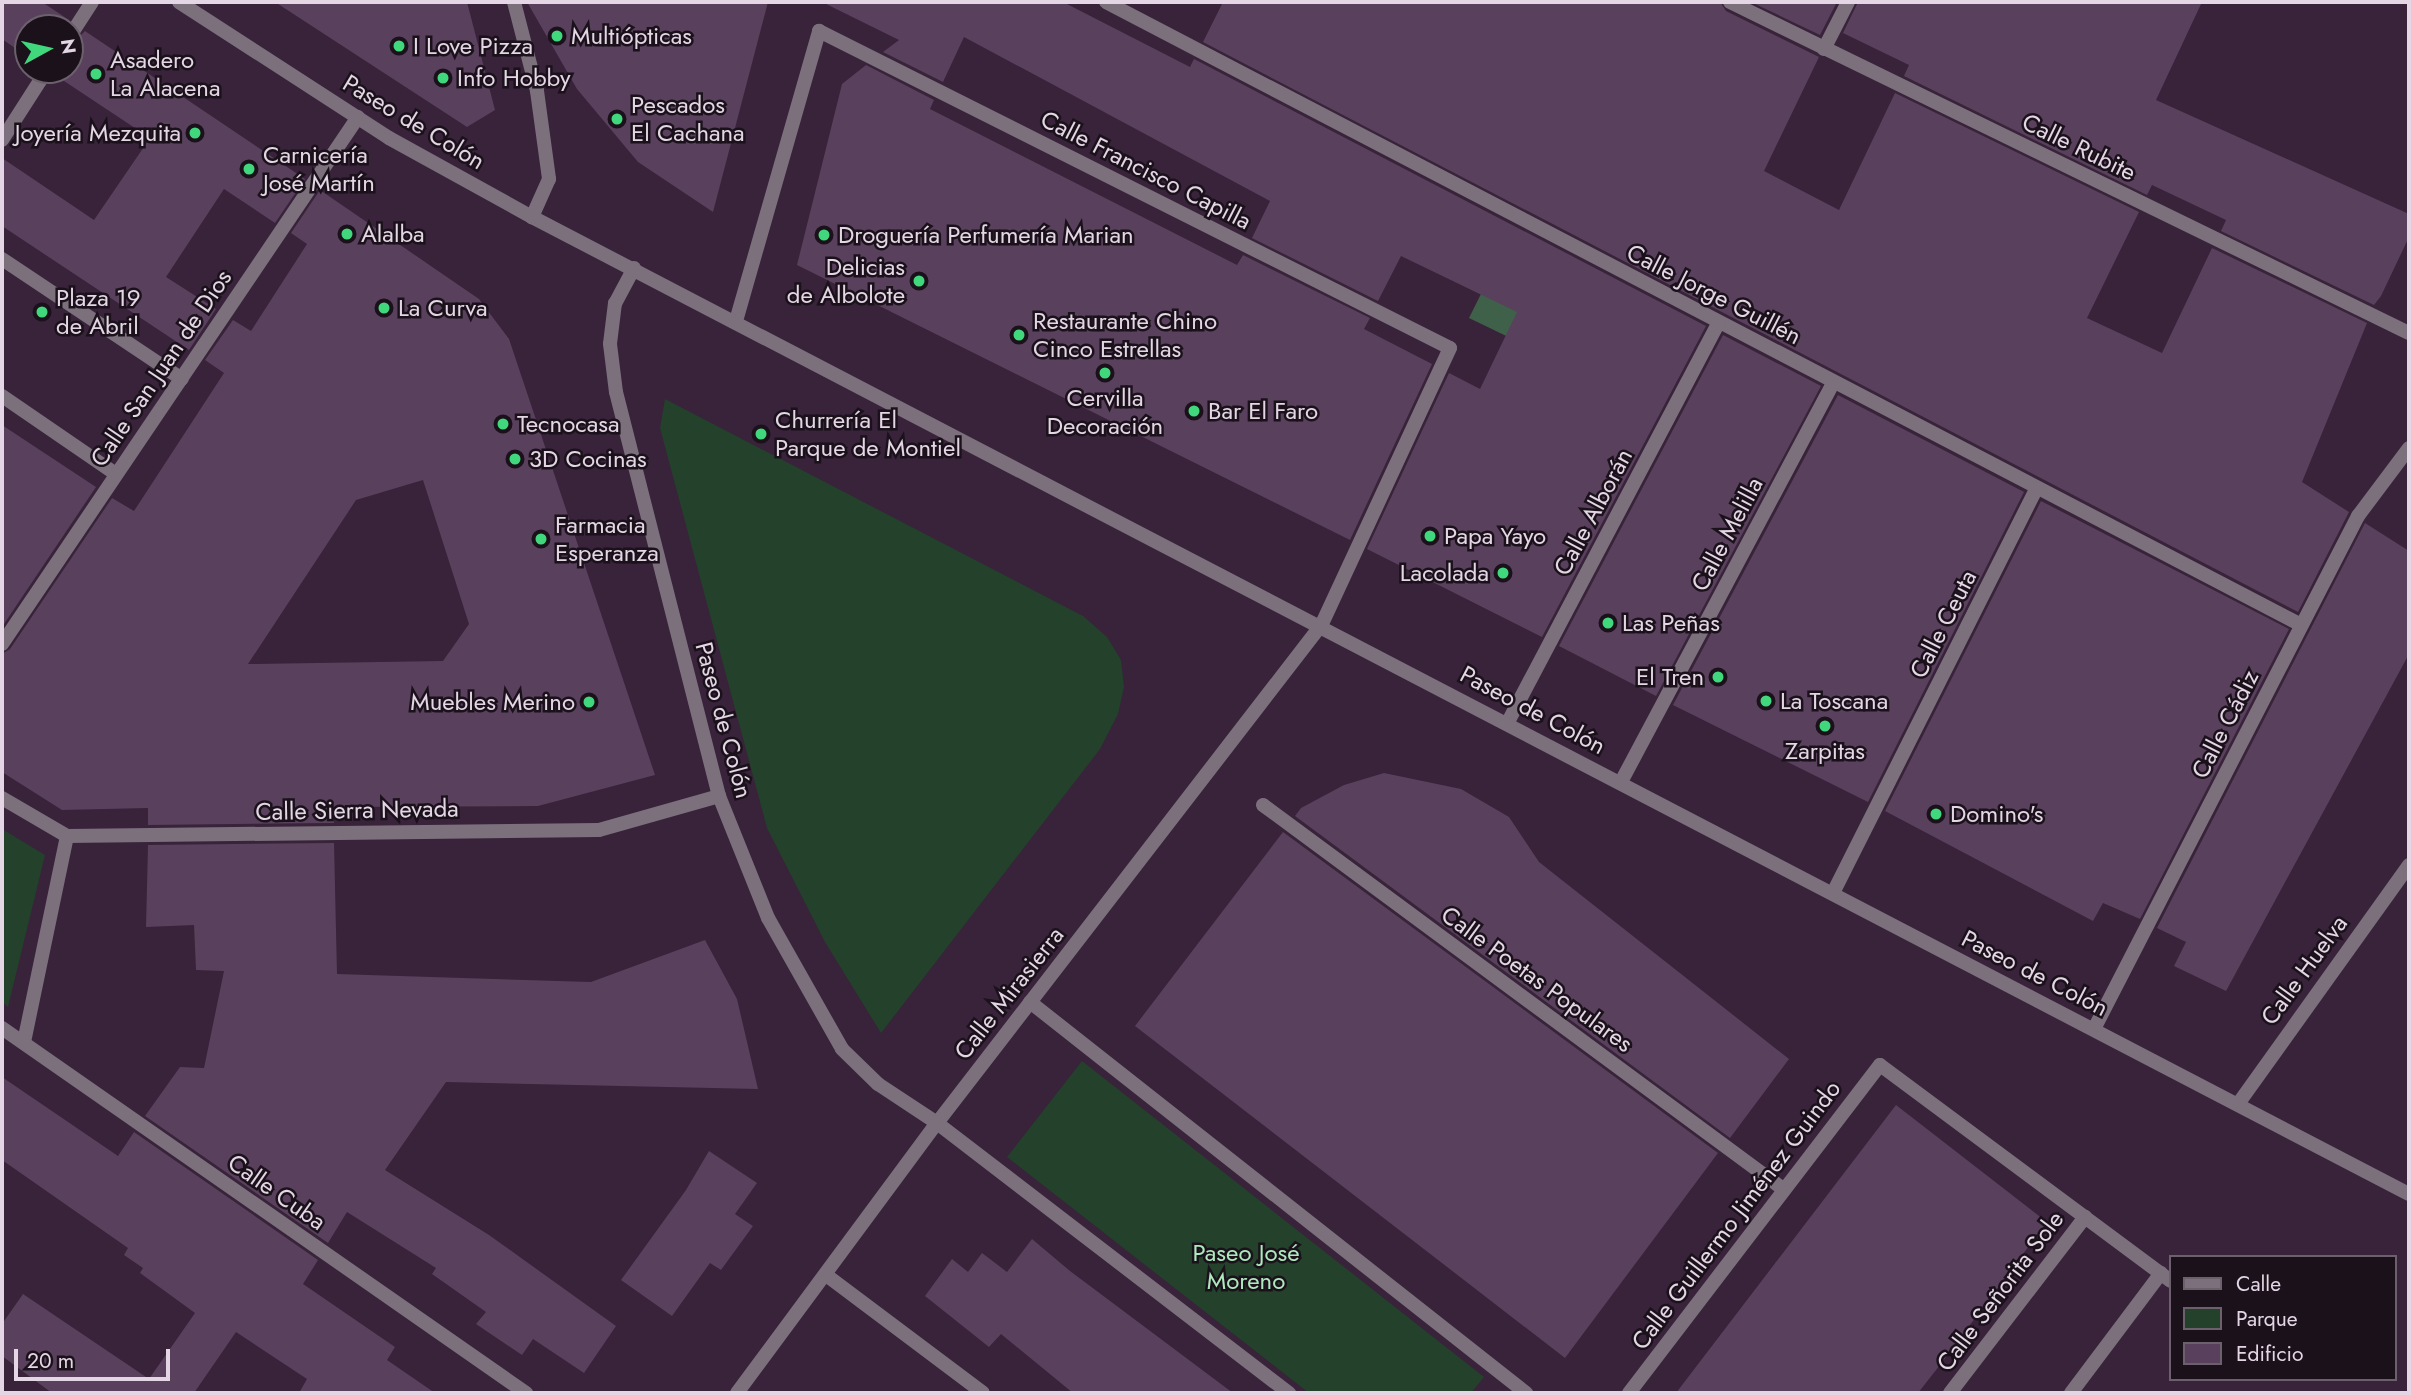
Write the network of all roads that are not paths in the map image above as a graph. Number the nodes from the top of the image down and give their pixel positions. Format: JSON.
{"nodes":[{"id":1,"x":179,"y":2,"type":"edge"},
{"id":2,"x":514,"y":2,"type":"edge"},
{"id":3,"x":1106,"y":2,"type":"edge"},
{"id":4,"x":1730,"y":2,"type":"edge"},
{"id":5,"x":1848,"y":2,"type":"edge"},
{"id":6,"x":1825,"y":49,"type":"junction"},
{"id":7,"x":38,"y":84,"type":"edge"},
{"id":8,"x":358,"y":117,"type":"junction"},
{"id":9,"x":2,"y":140,"type":"edge"},
{"id":10,"x":532,"y":217,"type":"junction"},
{"id":11,"x":2,"y":259,"type":"edge"},
{"id":12,"x":634,"y":268,"type":"junction"},
{"id":13,"x":736,"y":321,"type":"junction"},
{"id":14,"x":1719,"y":322,"type":"junction"},
{"id":15,"x":2409,"y":333,"type":"edge"},
{"id":16,"x":182,"y":379,"type":"junction"},
{"id":17,"x":1834,"y":382,"type":"junction"},
{"id":18,"x":2,"y":396,"type":"edge"},
{"id":19,"x":2409,"y":448,"type":"edge"},
{"id":20,"x":117,"y":474,"type":"junction"},
{"id":21,"x":2037,"y":488,"type":"junction"},
{"id":22,"x":1322,"y":624,"type":"junction"},
{"id":23,"x":2301,"y":625,"type":"junction"},
{"id":24,"x":2,"y":644,"type":"edge"},
{"id":25,"x":1508,"y":722,"type":"junction"},
{"id":26,"x":1621,"y":782,"type":"junction"},
{"id":27,"x":719,"y":796,"type":"junction"},
{"id":28,"x":2,"y":798,"type":"edge"},
{"id":29,"x":1263,"y":805,"type":"dead end"},
{"id":30,"x":67,"y":836,"type":"junction"},
{"id":31,"x":2409,"y":865,"type":"edge"},
{"id":32,"x":1833,"y":893,"type":"junction"},
{"id":33,"x":1030,"y":1002,"type":"junction"},
{"id":34,"x":2,"y":1028,"type":"edge"},
{"id":35,"x":2094,"y":1029,"type":"junction"},
{"id":36,"x":24,"y":1042,"type":"junction"},
{"id":37,"x":2238,"y":1104,"type":"junction"},
{"id":38,"x":937,"y":1123,"type":"junction"},
{"id":39,"x":1783,"y":1189,"type":"junction"},
{"id":40,"x":2409,"y":1194,"type":"edge"},
{"id":41,"x":2085,"y":1217,"type":"junction"},
{"id":42,"x":827,"y":1275,"type":"junction"},
{"id":43,"x":2166,"y":1277,"type":"edge"},
{"id":44,"x":526,"y":1393,"type":"edge"},
{"id":45,"x":737,"y":1393,"type":"edge"},
{"id":46,"x":982,"y":1393,"type":"edge"},
{"id":47,"x":1289,"y":1393,"type":"edge"},
{"id":48,"x":1526,"y":1393,"type":"edge"},
{"id":49,"x":1629,"y":1393,"type":"edge"},
{"id":50,"x":1950,"y":1393,"type":"edge"},
{"id":51,"x":2071,"y":1393,"type":"edge"}],
"edges":[{"from":1,"to":8,"type":"street","name":"Paseo de Colón"},
{"from":2,"to":10,"type":"street"},
{"from":3,"to":14,"type":"street","name":"Calle Jorge Guillén"},
{"from":4,"to":6,"type":"street","name":"Calle Rubite"},
{"from":5,"to":6,"type":"street"},
{"from":6,"to":15,"type":"street","name":"Calle Rubite"},
{"from":7,"to":9,"type":"street"},
{"from":8,"to":10,"type":"street","name":"Paseo de Colón"},
{"from":8,"to":16,"type":"street","name":"Calle San Juan de Dios"},
{"from":10,"to":12,"type":"street","name":"Paseo de Colón"},
{"from":11,"to":16,"type":"street"},
{"from":12,"to":13,"type":"street","name":"Paseo de Colón"},
{"from":12,"to":27,"type":"street","name":"Paseo de Colón"},
{"from":13,"to":22,"type":"street","name":"Paseo de Colón"},
{"from":13,"to":22,"type":"street","name":"Calle Francisco Capilla"},
{"from":14,"to":17,"type":"street","name":"Calle Jorge Guillén"},
{"from":14,"to":25,"type":"street","name":"Calle Alborán"},
{"from":16,"to":20,"type":"street","name":"Calle San Juan de Dios"},
{"from":17,"to":21,"type":"street","name":"Calle Jorge Guillén"},
{"from":17,"to":26,"type":"street","name":"Calle Melilla"},
{"from":18,"to":20,"type":"street"},
{"from":19,"to":23,"type":"street","name":"Calle Cádiz"},
{"from":20,"to":24,"type":"street","name":"Calle San Juan de Dios"},
{"from":21,"to":23,"type":"street","name":"Calle Jorge Guillén"},
{"from":21,"to":32,"type":"street","name":"Calle Ceuta"},
{"from":22,"to":25,"type":"street","name":"Paseo de Colón"},
{"from":22,"to":33,"type":"street","name":"Calle Mirasierra"},
{"from":23,"to":35,"type":"street","name":"Calle Cádiz"},
{"from":25,"to":26,"type":"street","name":"Paseo de Colón"},
{"from":26,"to":32,"type":"street","name":"Paseo de Colón"},
{"from":27,"to":30,"type":"street","name":"Calle Sierra Nevada"},
{"from":27,"to":38,"type":"street","name":"Paseo de Colón"},
{"from":28,"to":30,"type":"street"},
{"from":29,"to":39,"type":"street","name":"Calle Poetas Populares"},
{"from":30,"to":36,"type":"street"},
{"from":31,"to":37,"type":"street","name":"Calle Huelva"},
{"from":32,"to":35,"type":"street","name":"Paseo de Colón"},
{"from":33,"to":38,"type":"street","name":"Calle Mirasierra"},
{"from":33,"to":48,"type":"street"},
{"from":34,"to":36,"type":"street","name":"Calle Cuba"},
{"from":35,"to":37,"type":"street","name":"Paseo de Colón"},
{"from":36,"to":44,"type":"street","name":"Calle Cuba"},
{"from":37,"to":40,"type":"street","name":"Paseo de Colón"},
{"from":38,"to":42,"type":"street","name":"Calle Mirasierra"},
{"from":38,"to":47,"type":"street"},
{"from":39,"to":41,"type":"street","name":"Calle Guillermo Jiménez Guindo"},
{"from":39,"to":49,"type":"street","name":"Calle Guillermo Jiménez Guindo"},
{"from":41,"to":43,"type":"street"},
{"from":41,"to":50,"type":"street","name":"Calle Señorita Sole"},
{"from":42,"to":45,"type":"street","name":"Calle Mirasierra"},
{"from":42,"to":46,"type":"street"},
{"from":43,"to":51,"type":"street"}]}
